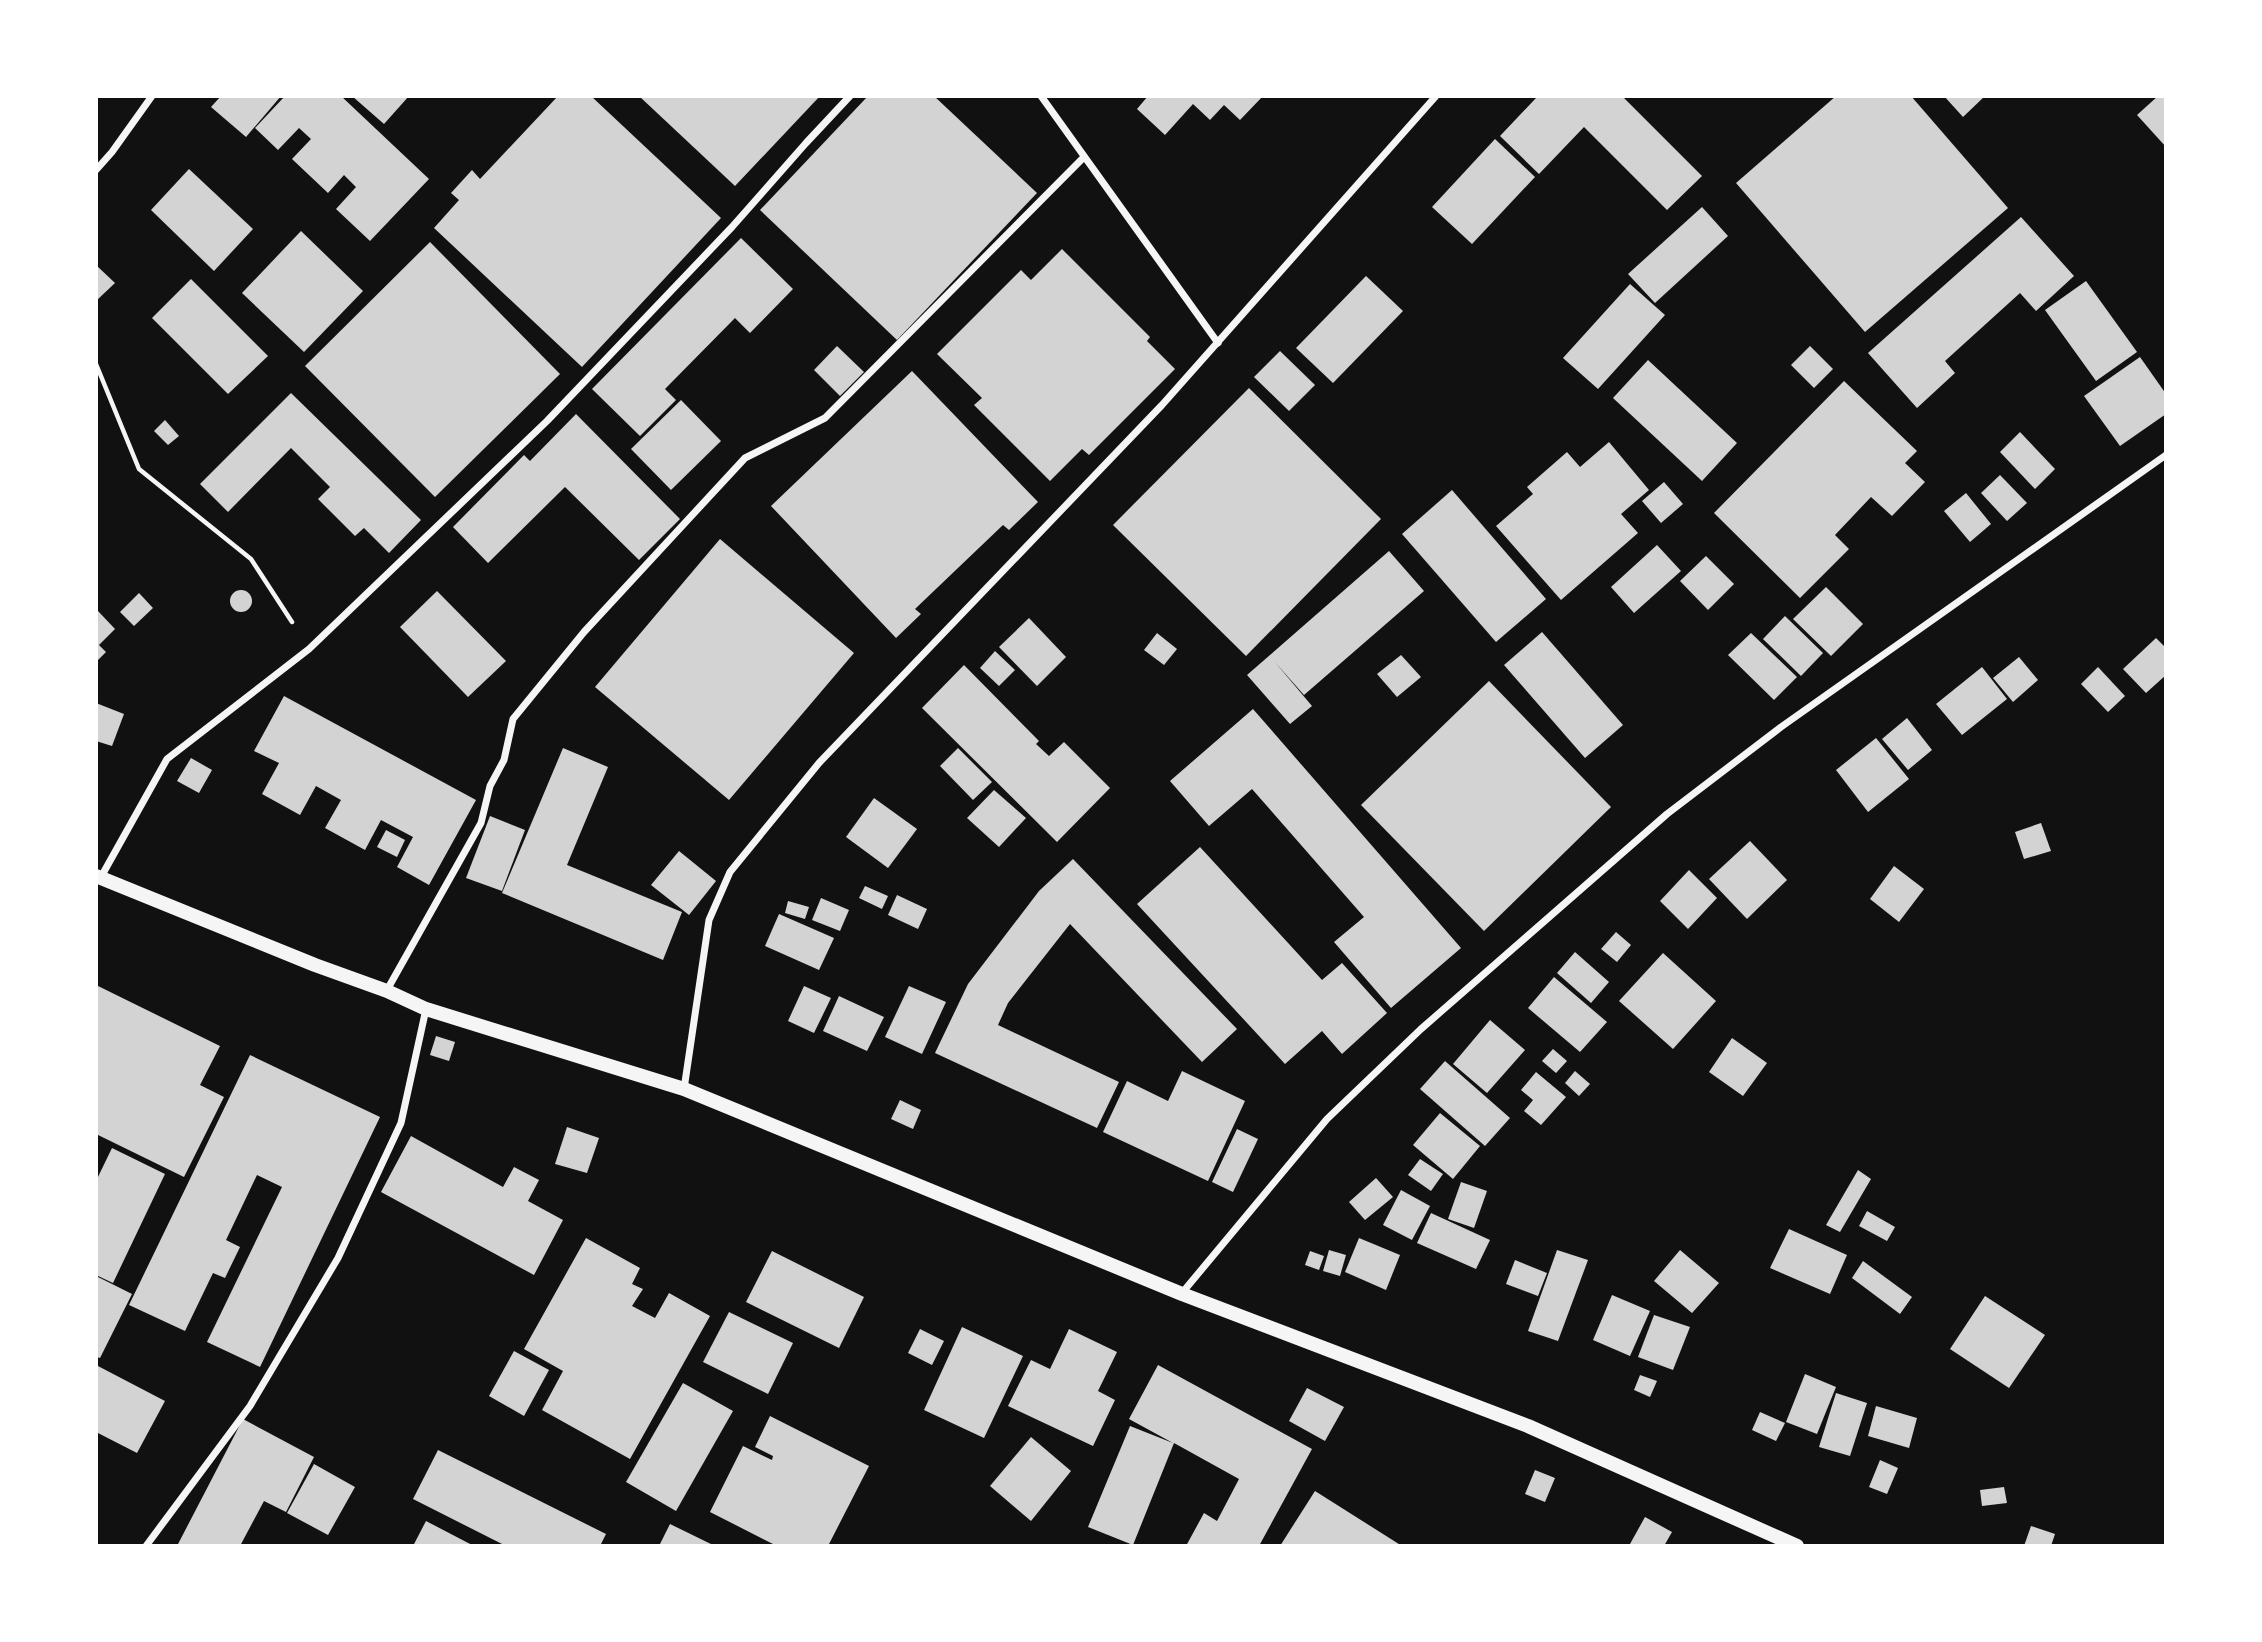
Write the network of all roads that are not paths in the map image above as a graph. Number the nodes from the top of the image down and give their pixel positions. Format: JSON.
{"nodes":[{"id":1,"x":152,"y":96,"type":"edge"},
{"id":2,"x":850,"y":96,"type":"edge"},
{"id":3,"x":1041,"y":96,"type":"edge"},
{"id":4,"x":1437,"y":96,"type":"edge"},
{"id":5,"x":1084,"y":157,"type":"junction"},
{"id":6,"x":96,"y":170,"type":"edge"},
{"id":7,"x":1218,"y":343,"type":"junction"},
{"id":8,"x":2166,"y":455,"type":"edge"},
{"id":9,"x":98,"y":877,"type":"edge"},
{"id":10,"x":387,"y":991,"type":"junction"},
{"id":11,"x":426,"y":1009,"type":"junction"},
{"id":12,"x":684,"y":1089,"type":"junction"},
{"id":13,"x":1182,"y":1294,"type":"junction"},
{"id":14,"x":146,"y":1546,"type":"edge"},
{"id":15,"x":1797,"y":1546,"type":"edge"}],
"edges":[{"from":1,"to":6,"type":"street"},
{"from":2,"to":9,"type":"street"},
{"from":3,"to":5,"type":"street"},
{"from":4,"to":7,"type":"street"},
{"from":5,"to":7,"type":"street"},
{"from":5,"to":10,"type":"street"},
{"from":7,"to":12,"type":"street"},
{"from":8,"to":13,"type":"street"},
{"from":9,"to":10,"type":"main road"},
{"from":10,"to":11,"type":"main road"},
{"from":11,"to":12,"type":"main road"},
{"from":11,"to":14,"type":"street"},
{"from":12,"to":13,"type":"main road"},
{"from":13,"to":15,"type":"main road"}]}
